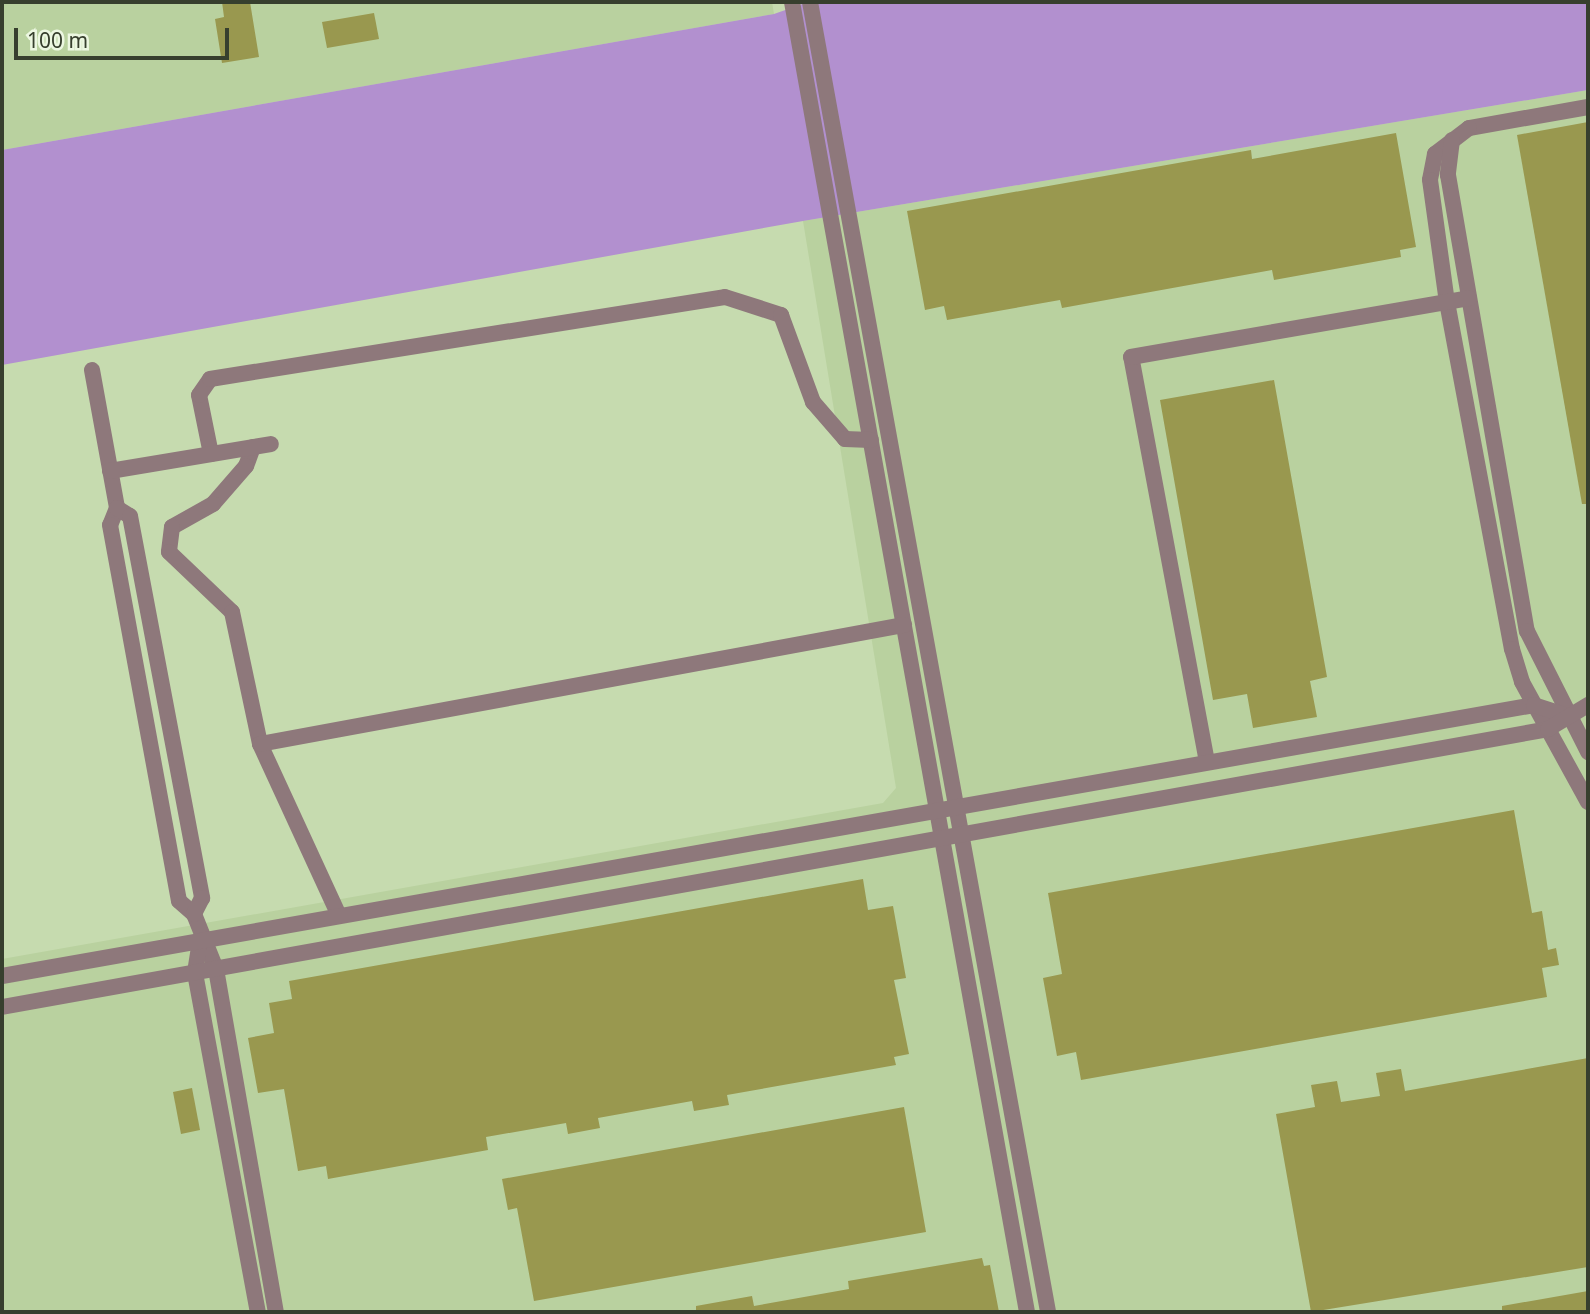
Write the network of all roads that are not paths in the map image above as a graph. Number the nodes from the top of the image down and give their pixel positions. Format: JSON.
{"nodes":[{"id":1,"x":792,"y":2,"type":"edge"},
{"id":2,"x":810,"y":2,"type":"edge"},
{"id":3,"x":1588,"y":107,"type":"edge"},
{"id":4,"x":1453,"y":137,"type":"junction"},
{"id":5,"x":1469,"y":298,"type":"junction"},
{"id":6,"x":1447,"y":302,"type":"junction"},
{"id":7,"x":92,"y":370,"type":"dead end"},
{"id":8,"x":871,"y":440,"type":"junction"},
{"id":9,"x":271,"y":444,"type":"dead end"},
{"id":10,"x":253,"y":447,"type":"junction"},
{"id":11,"x":211,"y":454,"type":"junction"},
{"id":12,"x":110,"y":471,"type":"junction"},
{"id":13,"x":117,"y":509,"type":"junction"},
{"id":14,"x":904,"y":625,"type":"junction"},
{"id":15,"x":1534,"y":705,"type":"junction"},
{"id":16,"x":1588,"y":705,"type":"edge"},
{"id":17,"x":1568,"y":716,"type":"junction"},
{"id":18,"x":1548,"y":729,"type":"junction"},
{"id":19,"x":260,"y":744,"type":"junction"},
{"id":20,"x":1588,"y":752,"type":"edge"},
{"id":21,"x":1207,"y":762,"type":"junction"},
{"id":22,"x":1588,"y":802,"type":"edge"},
{"id":23,"x":958,"y":804,"type":"junction"},
{"id":24,"x":937,"y":808,"type":"junction"},
{"id":25,"x":964,"y":836,"type":"junction"},
{"id":26,"x":943,"y":840,"type":"junction"},
{"id":27,"x":194,"y":914,"type":"junction"},
{"id":28,"x":339,"y":916,"type":"junction"},
{"id":29,"x":200,"y":941,"type":"junction"},
{"id":30,"x":216,"y":969,"type":"junction"},
{"id":31,"x":195,"y":973,"type":"junction"},
{"id":32,"x":2,"y":975,"type":"edge"},
{"id":33,"x":2,"y":1007,"type":"edge"},
{"id":34,"x":258,"y":1312,"type":"edge"},
{"id":35,"x":276,"y":1312,"type":"edge"},
{"id":36,"x":1027,"y":1312,"type":"edge"},
{"id":37,"x":1048,"y":1312,"type":"edge"}],
"edges":[{"from":1,"to":8,"type":"street"},
{"from":2,"to":23,"type":"street"},
{"from":3,"to":4,"type":"street"},
{"from":4,"to":5,"type":"street"},
{"from":4,"to":6,"type":"street"},
{"from":5,"to":6,"type":"street"},
{"from":5,"to":17,"type":"street"},
{"from":6,"to":15,"type":"street"},
{"from":6,"to":21,"type":"street"},
{"from":7,"to":12,"type":"street"},
{"from":8,"to":11,"type":"street"},
{"from":8,"to":14,"type":"street"},
{"from":9,"to":10,"type":"street"},
{"from":10,"to":11,"type":"street"},
{"from":10,"to":19,"type":"street"},
{"from":11,"to":12,"type":"street"},
{"from":12,"to":13,"type":"street"},
{"from":13,"to":27,"type":"street"},
{"from":13,"to":27,"type":"street"},
{"from":14,"to":19,"type":"street"},
{"from":14,"to":24,"type":"street"},
{"from":15,"to":17,"type":"street"},
{"from":15,"to":18,"type":"street"},
{"from":15,"to":21,"type":"street"},
{"from":16,"to":17,"type":"street"},
{"from":17,"to":18,"type":"street"},
{"from":17,"to":20,"type":"street"},
{"from":18,"to":22,"type":"street"},
{"from":18,"to":25,"type":"street"},
{"from":19,"to":28,"type":"street"},
{"from":21,"to":23,"type":"street"},
{"from":23,"to":24,"type":"street"},
{"from":23,"to":25,"type":"street"},
{"from":24,"to":26,"type":"street"},
{"from":24,"to":28,"type":"street"},
{"from":25,"to":26,"type":"street"},
{"from":25,"to":37,"type":"street"},
{"from":26,"to":30,"type":"street"},
{"from":26,"to":36,"type":"street"},
{"from":27,"to":29,"type":"street"},
{"from":28,"to":29,"type":"street"},
{"from":29,"to":30,"type":"street"},
{"from":29,"to":31,"type":"street"},
{"from":29,"to":32,"type":"street"},
{"from":30,"to":31,"type":"street"},
{"from":30,"to":35,"type":"street"},
{"from":31,"to":33,"type":"street"},
{"from":31,"to":34,"type":"street"}]}
